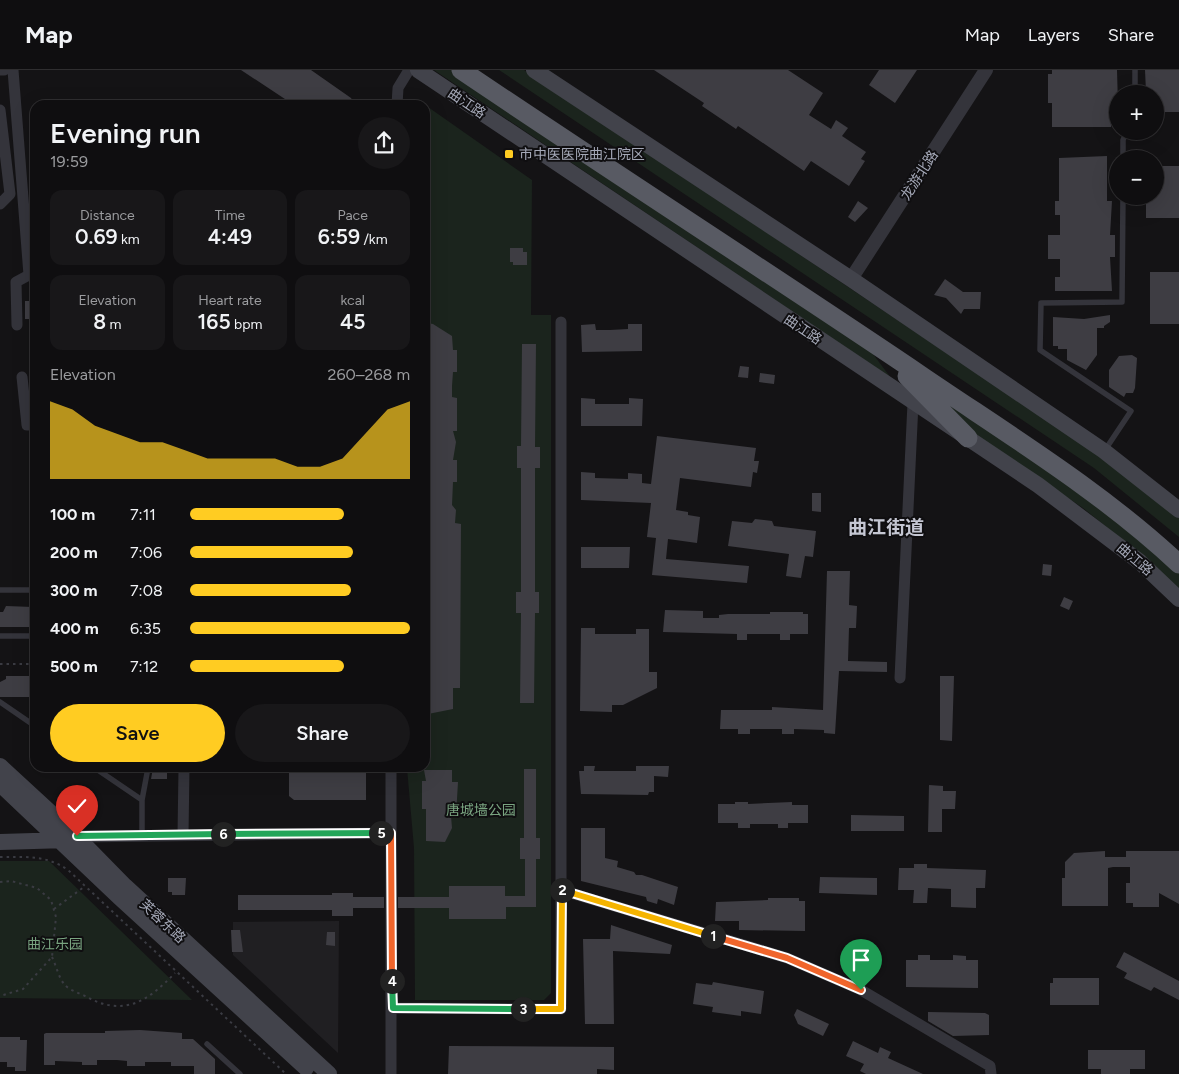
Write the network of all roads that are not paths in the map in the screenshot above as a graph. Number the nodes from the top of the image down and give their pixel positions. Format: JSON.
{"nodes":[{"id":1,"x":0,"y":70,"type":"edge"},
{"id":2,"x":4,"y":70,"type":"edge"},
{"id":3,"x":13,"y":70,"type":"edge"},
{"id":4,"x":409,"y":70,"type":"edge"},
{"id":5,"x":418,"y":70,"type":"edge"},
{"id":6,"x":461,"y":70,"type":"edge"},
{"id":7,"x":484,"y":70,"type":"edge"},
{"id":8,"x":986,"y":70,"type":"edge"},
{"id":9,"x":1135,"y":70,"type":"edge"},
{"id":10,"x":541,"y":72,"type":"edge"},
{"id":11,"x":1135,"y":85,"type":"edge"},
{"id":12,"x":398,"y":100,"type":"edge"},
{"id":13,"x":0,"y":110,"type":"edge"},
{"id":14,"x":0,"y":204,"type":"edge"},
{"id":15,"x":1123,"y":205,"type":"edge"},
{"id":16,"x":851,"y":279,"type":"junction"},
{"id":17,"x":561,"y":322,"type":"dead end"},
{"id":18,"x":17,"y":324,"type":"dead end"},
{"id":19,"x":878,"y":346,"type":"junction"},
{"id":20,"x":22,"y":377,"type":"dead end"},
{"id":21,"x":913,"y":402,"type":"junction"},
{"id":22,"x":30,"y":425,"type":"edge"},
{"id":23,"x":968,"y":438,"type":"junction"},
{"id":24,"x":1104,"y":451,"type":"junction"},
{"id":25,"x":1179,"y":510,"type":"edge"},
{"id":26,"x":1179,"y":546,"type":"edge"},
{"id":27,"x":1179,"y":564,"type":"edge"},
{"id":28,"x":0,"y":590,"type":"edge"},
{"id":29,"x":30,"y":590,"type":"edge"},
{"id":30,"x":1179,"y":599,"type":"edge"},
{"id":31,"x":0,"y":636,"type":"edge"},
{"id":32,"x":30,"y":636,"type":"edge"},
{"id":33,"x":900,"y":678,"type":"dead end"},
{"id":34,"x":0,"y":702,"type":"edge"},
{"id":35,"x":30,"y":723,"type":"edge"},
{"id":36,"x":0,"y":766,"type":"edge"},
{"id":37,"x":100,"y":772,"type":"edge"},
{"id":38,"x":147,"y":772,"type":"edge"},
{"id":39,"x":184,"y":772,"type":"edge"},
{"id":40,"x":391,"y":772,"type":"edge"},
{"id":41,"x":0,"y":784,"type":"edge"},
{"id":42,"x":142,"y":800,"type":"junction"},
{"id":43,"x":0,"y":832,"type":"edge"},
{"id":44,"x":391,"y":833,"type":"junction"},
{"id":45,"x":183,"y":835,"type":"junction"},
{"id":46,"x":142,"y":836,"type":"junction"},
{"id":47,"x":64,"y":837,"type":"junction"},
{"id":48,"x":0,"y":842,"type":"edge"},
{"id":49,"x":561,"y":890,"type":"junction"},
{"id":50,"x":393,"y":1008,"type":"junction"},
{"id":51,"x":207,"y":1044,"type":"dead end"},
{"id":52,"x":240,"y":1074,"type":"edge"},
{"id":53,"x":313,"y":1074,"type":"edge"},
{"id":54,"x":329,"y":1074,"type":"edge"},
{"id":55,"x":391,"y":1074,"type":"edge"},
{"id":56,"x":991,"y":1074,"type":"edge"}],
"edges":[{"from":1,"to":2,"type":"street"},
{"from":3,"to":18,"type":"street"},
{"from":4,"to":12,"type":"street"},
{"from":5,"to":21,"type":"main road","name":"曲江路"},
{"from":6,"to":19,"type":"highway","name":"曲江路"},
{"from":7,"to":26,"type":"highway"},
{"from":8,"to":16,"type":"street","name":"龙游北路"},
{"from":9,"to":11,"type":"lane"},
{"from":10,"to":16,"type":"main road"},
{"from":13,"to":14,"type":"street"},
{"from":15,"to":24,"type":"lane"},
{"from":16,"to":24,"type":"main road"},
{"from":17,"to":49,"type":"street"},
{"from":19,"to":23,"type":"highway"},
{"from":19,"to":27,"type":"highway","name":"曲江路"},
{"from":20,"to":22,"type":"street"},
{"from":21,"to":23,"type":"main road","name":"曲江路"},
{"from":21,"to":33,"type":"street"},
{"from":23,"to":30,"type":"main road","name":"曲江路"},
{"from":24,"to":25,"type":"main road"},
{"from":28,"to":29,"type":"lane"},
{"from":31,"to":32,"type":"lane"},
{"from":34,"to":35,"type":"lane"},
{"from":36,"to":47,"type":"main road","name":"芙蓉东路"},
{"from":37,"to":42,"type":"lane"},
{"from":38,"to":42,"type":"lane"},
{"from":39,"to":45,"type":"street"},
{"from":40,"to":44,"type":"street"},
{"from":41,"to":47,"type":"main road","name":"芙蓉东路"},
{"from":42,"to":46,"type":"lane"},
{"from":43,"to":47,"type":"main road"},
{"from":44,"to":45,"type":"street"},
{"from":44,"to":50,"type":"street"},
{"from":45,"to":46,"type":"street"},
{"from":46,"to":47,"type":"street"},
{"from":47,"to":48,"type":"main road"},
{"from":47,"to":53,"type":"main road","name":"芙蓉东路"},
{"from":47,"to":54,"type":"main road","name":"芙蓉东路"},
{"from":49,"to":50,"type":"street"},
{"from":49,"to":56,"type":"street"},
{"from":50,"to":55,"type":"street"},
{"from":51,"to":52,"type":"lane"}]}
